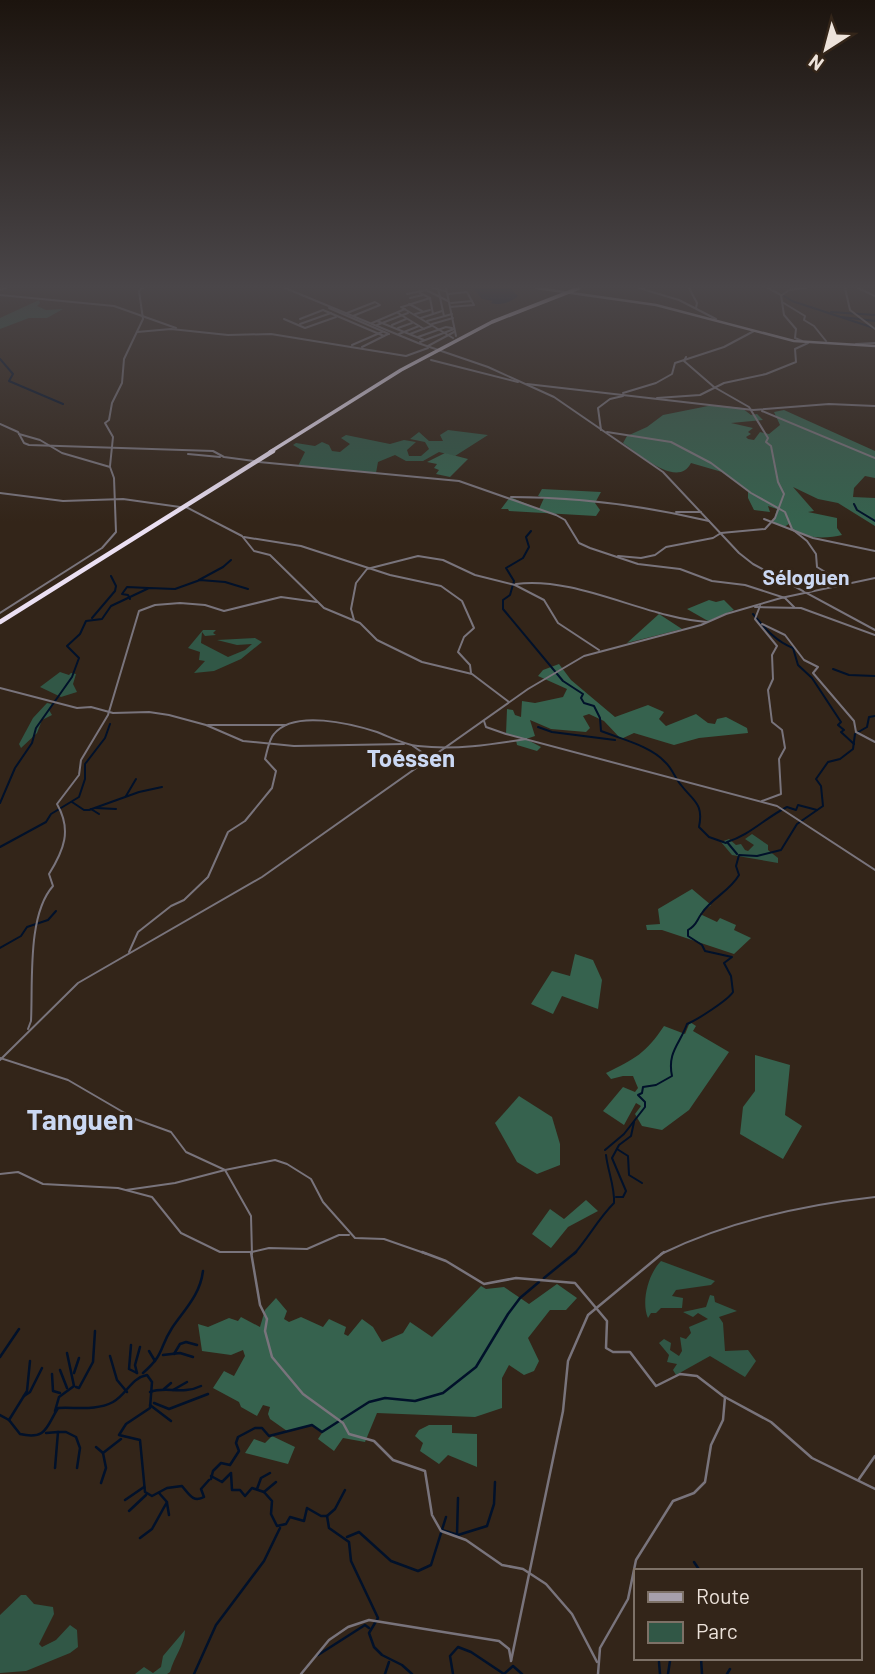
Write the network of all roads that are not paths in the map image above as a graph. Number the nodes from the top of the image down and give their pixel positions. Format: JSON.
{"nodes":[{"id":1,"x":123,"y":366,"type":"edge"},
{"id":2,"x":403,"y":366,"type":"edge"},
{"id":3,"x":453,"y":366,"type":"edge"},
{"id":4,"x":479,"y":366,"type":"edge"},
{"id":5,"x":674,"y":366,"type":"edge"},
{"id":6,"x":690,"y":366,"type":"edge"},
{"id":7,"x":787,"y":366,"type":"edge"},
{"id":8,"x":522,"y":382,"type":"junction"},
{"id":9,"x":714,"y":387,"type":"junction"},
{"id":10,"x":621,"y":394,"type":"junction"},
{"id":11,"x":627,"y":395,"type":"junction"},
{"id":12,"x":616,"y":397,"type":"junction"},
{"id":13,"x":649,"y":397,"type":"junction"},
{"id":14,"x":875,"y":406,"type":"edge"},
{"id":15,"x":750,"y":410,"type":"junction"},
{"id":16,"x":757,"y":410,"type":"junction"},
{"id":17,"x":0,"y":424,"type":"edge"},
{"id":18,"x":602,"y":430,"type":"junction"},
{"id":19,"x":19,"y":433,"type":"junction"},
{"id":20,"x":47,"y":445,"type":"junction"},
{"id":21,"x":113,"y":448,"type":"junction"},
{"id":22,"x":184,"y":452,"type":"junction"},
{"id":23,"x":224,"y":457,"type":"junction"},
{"id":24,"x":875,"y":458,"type":"edge"},
{"id":25,"x":254,"y":461,"type":"junction"},
{"id":26,"x":110,"y":467,"type":"junction"},
{"id":27,"x":0,"y":493,"type":"edge"},
{"id":28,"x":505,"y":496,"type":"junction"},
{"id":29,"x":114,"y":498,"type":"junction"},
{"id":30,"x":180,"y":507,"type":"junction"},
{"id":31,"x":777,"y":508,"type":"junction"},
{"id":32,"x":671,"y":512,"type":"junction"},
{"id":33,"x":702,"y":512,"type":"junction"},
{"id":34,"x":764,"y":519,"type":"dead end"},
{"id":35,"x":710,"y":521,"type":"junction"},
{"id":36,"x":773,"y":523,"type":"junction"},
{"id":37,"x":793,"y":530,"type":"junction"},
{"id":38,"x":721,"y":533,"type":"junction"},
{"id":39,"x":242,"y":536,"type":"junction"},
{"id":40,"x":875,"y":551,"type":"edge"},
{"id":41,"x":614,"y":555,"type":"junction"},
{"id":42,"x":371,"y":567,"type":"junction"},
{"id":43,"x":875,"y":578,"type":"edge"},
{"id":44,"x":515,"y":584,"type":"junction"},
{"id":45,"x":845,"y":584,"type":"junction"},
{"id":46,"x":808,"y":593,"type":"junction"},
{"id":47,"x":783,"y":598,"type":"junction"},
{"id":48,"x":317,"y":602,"type":"junction"},
{"id":49,"x":760,"y":606,"type":"junction"},
{"id":50,"x":752,"y":607,"type":"junction"},
{"id":51,"x":794,"y":607,"type":"junction"},
{"id":52,"x":0,"y":618,"type":"edge"},
{"id":53,"x":354,"y":621,"type":"junction"},
{"id":54,"x":709,"y":622,"type":"junction"},
{"id":55,"x":758,"y":622,"type":"junction"},
{"id":56,"x":875,"y":630,"type":"edge"},
{"id":57,"x":875,"y":635,"type":"edge"},
{"id":58,"x":600,"y":651,"type":"junction"},
{"id":59,"x":472,"y":674,"type":"junction"},
{"id":60,"x":0,"y":688,"type":"edge"},
{"id":61,"x":510,"y":703,"type":"junction"},
{"id":62,"x":109,"y":711,"type":"junction"},
{"id":63,"x":484,"y":721,"type":"junction"},
{"id":64,"x":206,"y":725,"type":"junction"},
{"id":65,"x":287,"y":725,"type":"junction"},
{"id":66,"x":526,"y":738,"type":"junction"},
{"id":67,"x":875,"y":742,"type":"edge"},
{"id":68,"x":269,"y":743,"type":"junction"},
{"id":69,"x":408,"y":744,"type":"junction"},
{"id":70,"x":450,"y":746,"type":"junction"},
{"id":71,"x":426,"y":762,"type":"junction"},
{"id":72,"x":761,"y":801,"type":"junction"},
{"id":73,"x":875,"y":870,"type":"edge"},
{"id":74,"x":128,"y":953,"type":"junction"},
{"id":75,"x":26,"y":1033,"type":"junction"},
{"id":76,"x":0,"y":1059,"type":"edge"},
{"id":77,"x":225,"y":1170,"type":"junction"},
{"id":78,"x":0,"y":1174,"type":"edge"},
{"id":79,"x":126,"y":1190,"type":"junction"},
{"id":80,"x":875,"y":1197,"type":"edge"},
{"id":81,"x":350,"y":1235,"type":"junction"},
{"id":82,"x":251,"y":1252,"type":"junction"},
{"id":83,"x":596,"y":1307,"type":"junction"},
{"id":84,"x":725,"y":1397,"type":"junction"},
{"id":85,"x":875,"y":1456,"type":"edge"},
{"id":86,"x":858,"y":1480,"type":"junction"},
{"id":87,"x":875,"y":1489,"type":"edge"},
{"id":88,"x":531,"y":1573,"type":"junction"},
{"id":89,"x":597,"y":1662,"type":"junction"},
{"id":90,"x":300,"y":1674,"type":"edge"},
{"id":91,"x":598,"y":1674,"type":"edge"}],
"edges":[{"from":1,"to":21,"type":"street"},
{"from":2,"to":25,"type":"highway"},
{"from":3,"to":8,"type":"street"},
{"from":4,"to":8,"type":"street"},
{"from":5,"to":10,"type":"street"},
{"from":6,"to":9,"type":"street"},
{"from":7,"to":9,"type":"street"},
{"from":8,"to":10,"type":"street"},
{"from":8,"to":18,"type":"street"},
{"from":9,"to":13,"type":"street"},
{"from":9,"to":15,"type":"street"},
{"from":10,"to":11,"type":"street"},
{"from":10,"to":12,"type":"street"},
{"from":11,"to":12,"type":"street"},
{"from":11,"to":13,"type":"street"},
{"from":12,"to":18,"type":"street"},
{"from":13,"to":15,"type":"street"},
{"from":14,"to":16,"type":"street"},
{"from":15,"to":16,"type":"street"},
{"from":15,"to":31,"type":"street"},
{"from":16,"to":24,"type":"street"},
{"from":17,"to":19,"type":"street"},
{"from":18,"to":31,"type":"street"},
{"from":18,"to":33,"type":"street"},
{"from":19,"to":20,"type":"street"},
{"from":19,"to":20,"type":"street"},
{"from":20,"to":21,"type":"street"},
{"from":20,"to":26,"type":"street"},
{"from":21,"to":22,"type":"street"},
{"from":21,"to":26,"type":"street"},
{"from":22,"to":23,"type":"street"},
{"from":22,"to":23,"type":"street"},
{"from":23,"to":25,"type":"street"},
{"from":25,"to":28,"type":"street"},
{"from":25,"to":30,"type":"highway"},
{"from":26,"to":29,"type":"street"},
{"from":27,"to":29,"type":"street"},
{"from":28,"to":32,"type":"street"},
{"from":28,"to":41,"type":"street"},
{"from":29,"to":30,"type":"street"},
{"from":29,"to":52,"type":"street"},
{"from":30,"to":39,"type":"street"},
{"from":30,"to":52,"type":"highway"},
{"from":31,"to":36,"type":"street"},
{"from":31,"to":37,"type":"street"},
{"from":32,"to":33,"type":"street"},
{"from":32,"to":35,"type":"street"},
{"from":33,"to":35,"type":"street"},
{"from":34,"to":36,"type":"street"},
{"from":35,"to":38,"type":"street"},
{"from":36,"to":37,"type":"street"},
{"from":36,"to":38,"type":"street"},
{"from":37,"to":40,"type":"street"},
{"from":37,"to":45,"type":"street"},
{"from":38,"to":41,"type":"street"},
{"from":38,"to":46,"type":"street"},
{"from":39,"to":42,"type":"street"},
{"from":39,"to":48,"type":"street"},
{"from":41,"to":47,"type":"street"},
{"from":42,"to":44,"type":"street"},
{"from":42,"to":53,"type":"street"},
{"from":42,"to":59,"type":"street"},
{"from":43,"to":45,"type":"street"},
{"from":44,"to":54,"type":"street"},
{"from":44,"to":58,"type":"street"},
{"from":45,"to":46,"type":"street"},
{"from":46,"to":47,"type":"street"},
{"from":46,"to":56,"type":"street"},
{"from":47,"to":50,"type":"street"},
{"from":47,"to":51,"type":"street"},
{"from":48,"to":53,"type":"street"},
{"from":48,"to":62,"type":"street"},
{"from":49,"to":50,"type":"street"},
{"from":49,"to":51,"type":"street"},
{"from":49,"to":55,"type":"street"},
{"from":50,"to":54,"type":"street"},
{"from":51,"to":57,"type":"street"},
{"from":53,"to":59,"type":"street"},
{"from":54,"to":58,"type":"street"},
{"from":55,"to":67,"type":"street"},
{"from":55,"to":72,"type":"street"},
{"from":58,"to":61,"type":"street"},
{"from":59,"to":61,"type":"street"},
{"from":60,"to":62,"type":"street"},
{"from":61,"to":63,"type":"street"},
{"from":62,"to":64,"type":"street"},
{"from":62,"to":75,"type":"street"},
{"from":63,"to":66,"type":"street"},
{"from":63,"to":70,"type":"street"},
{"from":64,"to":65,"type":"street"},
{"from":64,"to":68,"type":"street"},
{"from":65,"to":68,"type":"street"},
{"from":65,"to":69,"type":"street"},
{"from":66,"to":70,"type":"street"},
{"from":66,"to":72,"type":"street"},
{"from":68,"to":69,"type":"street"},
{"from":68,"to":74,"type":"street"},
{"from":69,"to":70,"type":"street"},
{"from":69,"to":71,"type":"street"},
{"from":70,"to":71,"type":"street"},
{"from":71,"to":74,"type":"street"},
{"from":72,"to":73,"type":"street"},
{"from":74,"to":75,"type":"street"},
{"from":75,"to":76,"type":"street"},
{"from":76,"to":77,"type":"street"},
{"from":77,"to":79,"type":"street"},
{"from":77,"to":81,"type":"street"},
{"from":77,"to":82,"type":"street"},
{"from":78,"to":79,"type":"street"},
{"from":79,"to":82,"type":"street"},
{"from":80,"to":83,"type":"street"},
{"from":81,"to":82,"type":"street"},
{"from":81,"to":83,"type":"street"},
{"from":82,"to":88,"type":"street"},
{"from":83,"to":84,"type":"street"},
{"from":83,"to":88,"type":"street"},
{"from":84,"to":86,"type":"street"},
{"from":84,"to":89,"type":"street"},
{"from":85,"to":86,"type":"street"},
{"from":86,"to":87,"type":"street"},
{"from":88,"to":89,"type":"street"},
{"from":88,"to":90,"type":"street"},
{"from":89,"to":91,"type":"street"}]}
